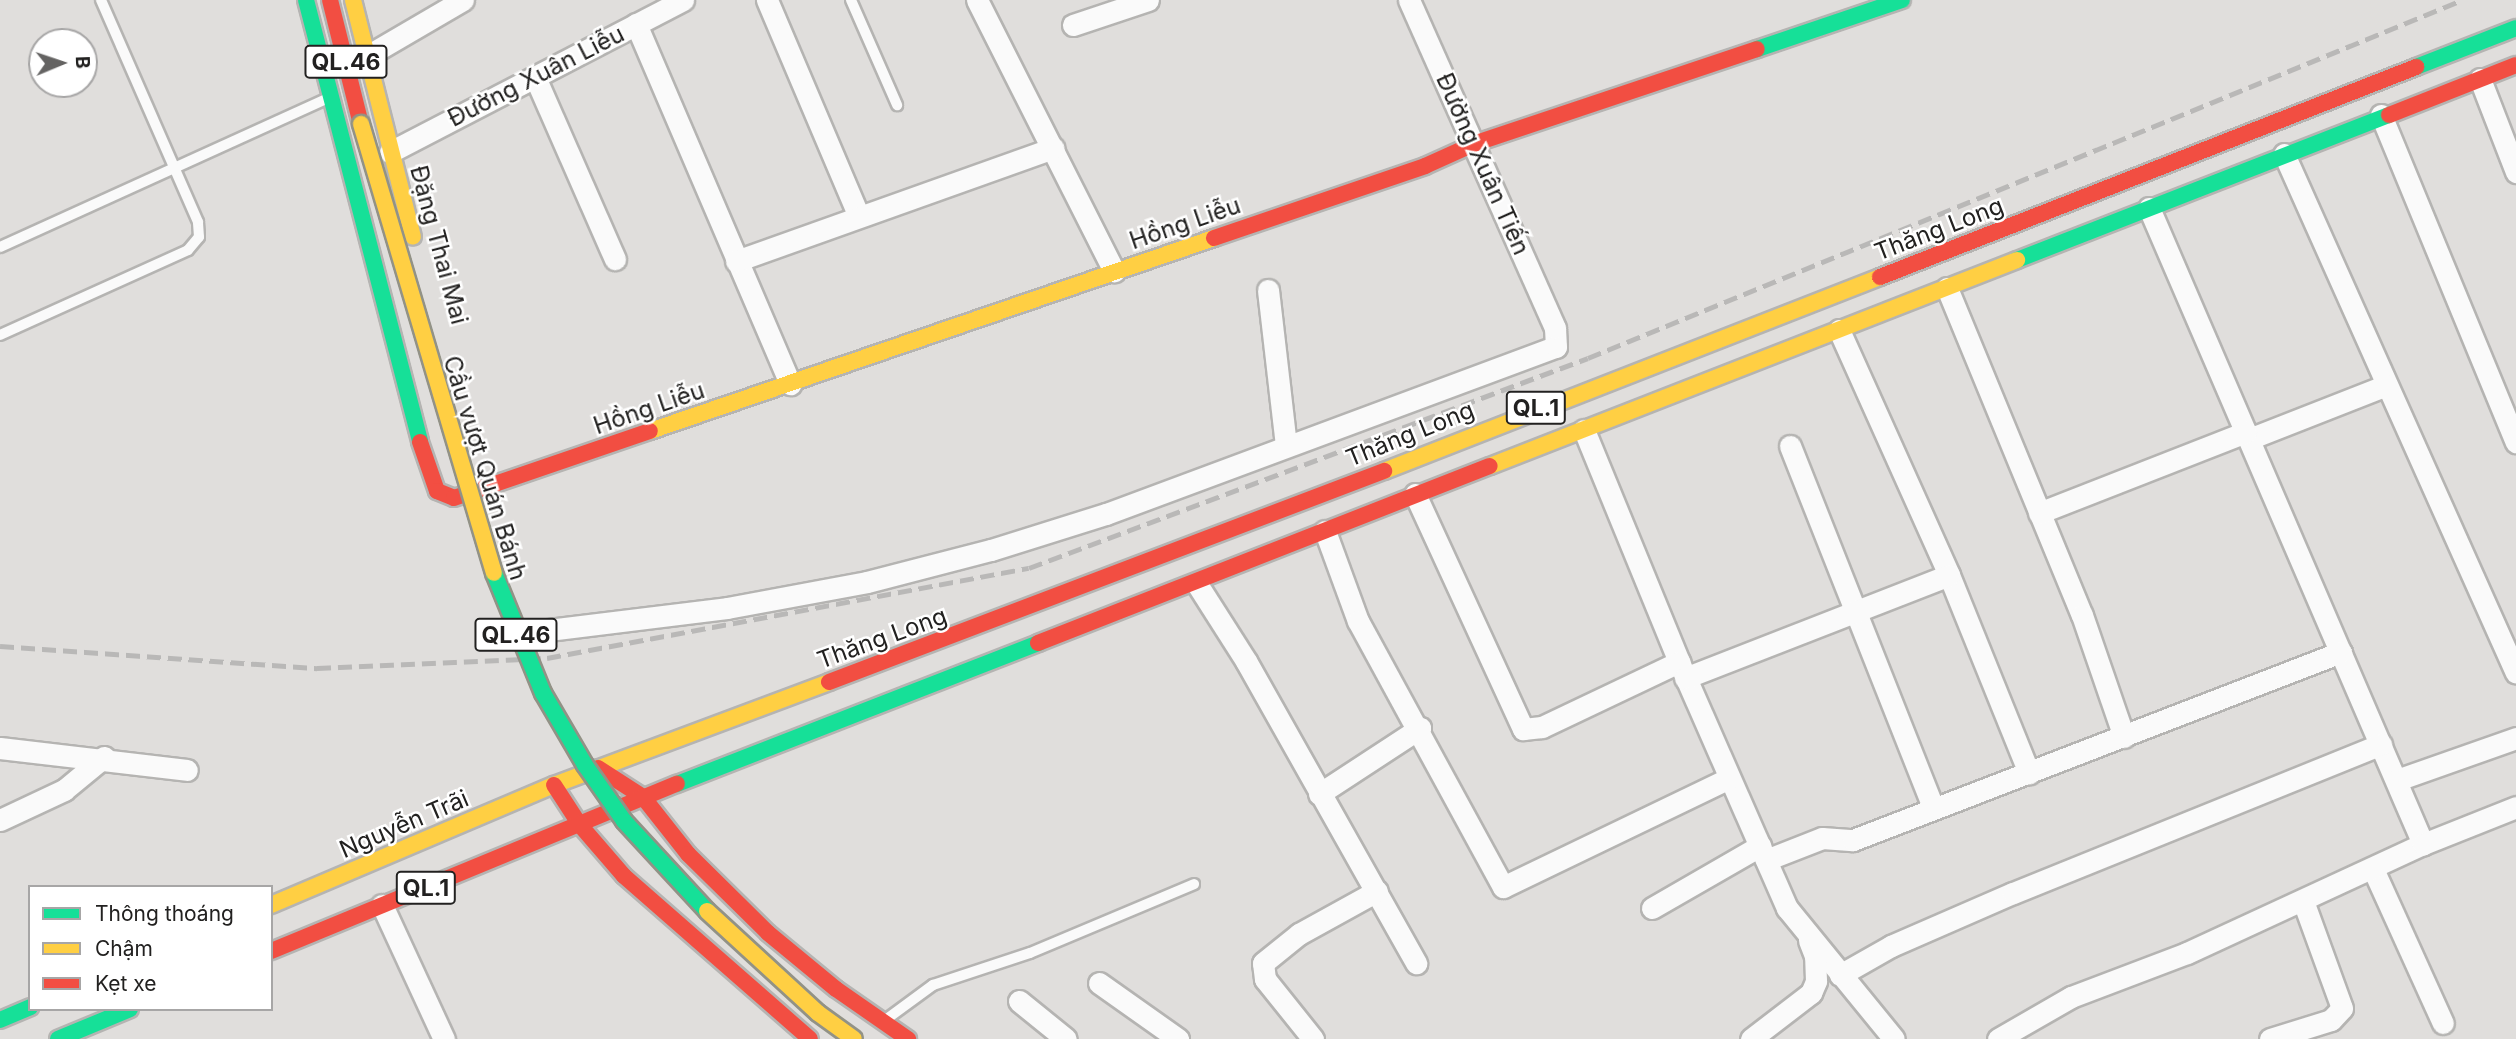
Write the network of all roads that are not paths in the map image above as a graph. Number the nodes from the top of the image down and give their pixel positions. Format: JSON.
{"nodes":[{"id":1,"x":101,"y":0,"type":"edge"},
{"id":2,"x":306,"y":0,"type":"edge"},
{"id":3,"x":330,"y":0,"type":"edge"},
{"id":4,"x":353,"y":0,"type":"edge"},
{"id":5,"x":463,"y":0,"type":"edge"},
{"id":6,"x":682,"y":0,"type":"edge"},
{"id":7,"x":767,"y":0,"type":"edge"},
{"id":8,"x":851,"y":0,"type":"edge"},
{"id":9,"x":977,"y":0,"type":"edge"},
{"id":10,"x":1148,"y":0,"type":"edge"},
{"id":11,"x":1409,"y":0,"type":"edge"},
{"id":12,"x":1902,"y":0,"type":"edge"},
{"id":13,"x":1848,"y":8,"type":"edge"},
{"id":14,"x":636,"y":24,"type":"junction"},
{"id":15,"x":1073,"y":25,"type":"dead end"},
{"id":16,"x":2516,"y":27,"type":"edge"},
{"id":17,"x":2468,"y":45,"type":"junction"},
{"id":18,"x":367,"y":56,"type":"junction"},
{"id":19,"x":2516,"y":65,"type":"edge"},
{"id":20,"x":535,"y":77,"type":"junction"},
{"id":21,"x":2480,"y":79,"type":"junction"},
{"id":22,"x":329,"y":98,"type":"junction"},
{"id":23,"x":897,"y":105,"type":"dead end"},
{"id":24,"x":2381,"y":115,"type":"junction"},
{"id":25,"x":1476,"y":143,"type":"junction"},
{"id":26,"x":1053,"y":148,"type":"junction"},
{"id":27,"x":390,"y":152,"type":"junction"},
{"id":28,"x":2284,"y":153,"type":"junction"},
{"id":29,"x":174,"y":167,"type":"junction"},
{"id":30,"x":2516,"y":172,"type":"edge"},
{"id":31,"x":2148,"y":208,"type":"junction"},
{"id":32,"x":858,"y":214,"type":"junction"},
{"id":33,"x":0,"y":247,"type":"edge"},
{"id":34,"x":615,"y":259,"type":"dead end"},
{"id":35,"x":736,"y":261,"type":"junction"},
{"id":36,"x":1115,"y":271,"type":"junction"},
{"id":37,"x":1947,"y":288,"type":"junction"},
{"id":38,"x":1268,"y":290,"type":"dead end"},
{"id":39,"x":1839,"y":330,"type":"junction"},
{"id":40,"x":0,"y":335,"type":"edge"},
{"id":41,"x":446,"y":360,"type":"junction"},
{"id":42,"x":402,"y":373,"type":"junction"},
{"id":43,"x":790,"y":384,"type":"junction"},
{"id":44,"x":2387,"y":385,"type":"junction"},
{"id":45,"x":1584,"y":430,"type":"junction"},
{"id":46,"x":2248,"y":435,"type":"junction"},
{"id":47,"x":2516,"y":442,"type":"edge"},
{"id":48,"x":1286,"y":446,"type":"junction"},
{"id":49,"x":1790,"y":446,"type":"dead end"},
{"id":50,"x":1401,"y":462,"type":"junction"},
{"id":51,"x":483,"y":488,"type":"junction"},
{"id":52,"x":1415,"y":494,"type":"junction"},
{"id":53,"x":2039,"y":513,"type":"junction"},
{"id":54,"x":1325,"y":531,"type":"junction"},
{"id":55,"x":1949,"y":575,"type":"junction"},
{"id":56,"x":1197,"y":584,"type":"junction"},
{"id":57,"x":1857,"y":612,"type":"junction"},
{"id":58,"x":532,"y":632,"type":"joint"},
{"id":59,"x":2341,"y":652,"type":"junction"},
{"id":60,"x":1682,"y":670,"type":"junction"},
{"id":61,"x":2515,"y":670,"type":"edge"},
{"id":62,"x":1420,"y":729,"type":"junction"},
{"id":63,"x":2124,"y":737,"type":"junction"},
{"id":64,"x":2516,"y":738,"type":"edge"},
{"id":65,"x":2381,"y":744,"type":"junction"},
{"id":66,"x":0,"y":748,"type":"edge"},
{"id":67,"x":104,"y":757,"type":"junction"},
{"id":68,"x":598,"y":768,"type":"junction"},
{"id":69,"x":187,"y":770,"type":"dead end"},
{"id":70,"x":2029,"y":773,"type":"junction"},
{"id":71,"x":1730,"y":778,"type":"junction"},
{"id":72,"x":2397,"y":780,"type":"junction"},
{"id":73,"x":554,"y":785,"type":"junction"},
{"id":74,"x":1320,"y":794,"type":"junction"},
{"id":75,"x":643,"y":797,"type":"junction"},
{"id":76,"x":1933,"y":807,"type":"junction"},
{"id":77,"x":2516,"y":807,"type":"edge"},
{"id":78,"x":0,"y":820,"type":"edge"},
{"id":79,"x":580,"y":825,"type":"junction"},
{"id":80,"x":2423,"y":844,"type":"junction"},
{"id":81,"x":1763,"y":853,"type":"junction"},
{"id":82,"x":2373,"y":869,"type":"junction"},
{"id":83,"x":1194,"y":884,"type":"dead end"},
{"id":84,"x":1377,"y":891,"type":"junction"},
{"id":85,"x":2303,"y":901,"type":"junction"},
{"id":86,"x":273,"y":904,"type":"edge"},
{"id":87,"x":382,"y":905,"type":"junction"},
{"id":88,"x":1652,"y":908,"type":"dead end"},
{"id":89,"x":1805,"y":931,"type":"junction"},
{"id":90,"x":273,"y":950,"type":"edge"},
{"id":91,"x":1416,"y":963,"type":"dead end"},
{"id":92,"x":1840,"y":975,"type":"junction"},
{"id":93,"x":1099,"y":983,"type":"dead end"},
{"id":94,"x":1019,"y":1001,"type":"dead end"},
{"id":95,"x":28,"y":1008,"type":"edge"},
{"id":96,"x":126,"y":1011,"type":"edge"},
{"id":97,"x":0,"y":1020,"type":"edge"},
{"id":98,"x":883,"y":1022,"type":"junction"},
{"id":99,"x":2442,"y":1023,"type":"dead end"},
{"id":100,"x":58,"y":1039,"type":"edge"},
{"id":101,"x":444,"y":1039,"type":"edge"},
{"id":102,"x":810,"y":1039,"type":"edge"},
{"id":103,"x":854,"y":1039,"type":"edge"},
{"id":104,"x":908,"y":1039,"type":"edge"},
{"id":105,"x":1066,"y":1039,"type":"edge"},
{"id":106,"x":1178,"y":1039,"type":"edge"},
{"id":107,"x":1313,"y":1039,"type":"edge"},
{"id":108,"x":1751,"y":1039,"type":"edge"},
{"id":109,"x":1894,"y":1039,"type":"edge"},
{"id":110,"x":1998,"y":1039,"type":"edge"},
{"id":111,"x":2270,"y":1039,"type":"edge"}],
"edges":[{"from":1,"to":29,"type":"lane"},
{"from":2,"to":22,"type":"main road"},
{"from":3,"to":103,"type":"main road","name":"Cầu vượt Quán Bánh","number":"QL.46","bridge":true},
{"from":4,"to":18,"type":"main road","name":"Đặng Thai Mai"},
{"from":5,"to":18,"type":"street"},
{"from":6,"to":14,"type":"street","name":"Đường Xuân Liễu"},
{"from":7,"to":32,"type":"street"},
{"from":8,"to":23,"type":"lane"},
{"from":9,"to":26,"type":"street"},
{"from":10,"to":15,"type":"street"},
{"from":11,"to":25,"type":"street","name":"Đường Xuân Tiến"},
{"from":12,"to":13,"type":"main road","name":"Hồng Liễu"},
{"from":13,"to":25,"type":"main road","name":"Hồng Liễu"},
{"from":14,"to":20,"type":"street","name":"Đường Xuân Liễu"},
{"from":14,"to":35,"type":"street"},
{"from":16,"to":17,"type":"main road","name":"Thăng Long","number":"QL.1"},
{"from":17,"to":21,"type":"main road"},
{"from":17,"to":50,"type":"main road","name":"Thăng Long","number":"QL.1"},
{"from":18,"to":27,"type":"main road","name":"Đặng Thai Mai"},
{"from":19,"to":21,"type":"main road","number":"QL.1"},
{"from":20,"to":27,"type":"street","name":"Đường Xuân Liễu"},
{"from":20,"to":34,"type":"street"},
{"from":21,"to":24,"type":"main road","number":"QL.1"},
{"from":21,"to":30,"type":"street"},
{"from":22,"to":29,"type":"lane"},
{"from":22,"to":42,"type":"main road"},
{"from":24,"to":28,"type":"main road","number":"QL.1"},
{"from":24,"to":47,"type":"street"},
{"from":25,"to":36,"type":"main road","name":"Hồng Liễu"},
{"from":25,"to":48,"type":"street","name":"Đường Xuân Tiến"},
{"from":26,"to":32,"type":"street"},
{"from":26,"to":36,"type":"street"},
{"from":27,"to":41,"type":"main road","name":"Đặng Thai Mai"},
{"from":28,"to":31,"type":"main road","number":"QL.1"},
{"from":28,"to":44,"type":"street"},
{"from":29,"to":33,"type":"lane"},
{"from":29,"to":40,"type":"lane"},
{"from":31,"to":37,"type":"main road","number":"QL.1"},
{"from":31,"to":46,"type":"street"},
{"from":32,"to":35,"type":"street"},
{"from":35,"to":43,"type":"street"},
{"from":36,"to":43,"type":"main road","name":"Hồng Liễu"},
{"from":37,"to":39,"type":"main road","number":"QL.1"},
{"from":37,"to":53,"type":"street"},
{"from":38,"to":48,"type":"street"},
{"from":39,"to":45,"type":"main road","number":"QL.1"},
{"from":39,"to":55,"type":"street"},
{"from":41,"to":42,"type":"main road"},
{"from":41,"to":51,"type":"main road","name":"Đặng Thai Mai"},
{"from":42,"to":51,"type":"main road"},
{"from":43,"to":51,"type":"main road","name":"Hồng Liễu"},
{"from":44,"to":46,"type":"street"},
{"from":44,"to":61,"type":"street"},
{"from":45,"to":52,"type":"main road","number":"QL.1"},
{"from":45,"to":60,"type":"street"},
{"from":46,"to":53,"type":"street"},
{"from":46,"to":59,"type":"street"},
{"from":48,"to":58,"type":"street"},
{"from":49,"to":57,"type":"street"},
{"from":50,"to":52,"type":"main road"},
{"from":50,"to":68,"type":"main road","name":"Thăng Long","number":"QL.1"},
{"from":51,"to":58,"type":"main road","name":"Đặng Thai Mai"},
{"from":52,"to":54,"type":"main road","number":"QL.1"},
{"from":52,"to":60,"type":"street"},
{"from":53,"to":63,"type":"street"},
{"from":54,"to":56,"type":"main road","number":"QL.1"},
{"from":54,"to":62,"type":"street"},
{"from":55,"to":57,"type":"street"},
{"from":55,"to":70,"type":"street"},
{"from":56,"to":74,"type":"street"},
{"from":56,"to":75,"type":"main road","number":"QL.1"},
{"from":57,"to":60,"type":"street"},
{"from":57,"to":76,"type":"street"},
{"from":59,"to":63,"type":"street"},
{"from":59,"to":65,"type":"street"},
{"from":60,"to":71,"type":"street"},
{"from":62,"to":71,"type":"street"},
{"from":62,"to":74,"type":"street"},
{"from":63,"to":70,"type":"street"},
{"from":64,"to":72,"type":"street"},
{"from":65,"to":72,"type":"street"},
{"from":65,"to":92,"type":"street"},
{"from":66,"to":67,"type":"street"},
{"from":67,"to":69,"type":"street"},
{"from":67,"to":78,"type":"street"},
{"from":68,"to":73,"type":"main road","name":"Thăng Long","number":"QL.1"},
{"from":68,"to":75,"type":"main road"},
{"from":70,"to":76,"type":"street"},
{"from":71,"to":81,"type":"street"},
{"from":72,"to":80,"type":"street"},
{"from":73,"to":79,"type":"main road"},
{"from":73,"to":86,"type":"main road","name":"Nguyễn Trãi","number":"QL.1"},
{"from":74,"to":84,"type":"street"},
{"from":75,"to":79,"type":"main road","number":"QL.1"},
{"from":75,"to":98,"type":"main road"},
{"from":76,"to":81,"type":"street"},
{"from":77,"to":80,"type":"street"},
{"from":79,"to":87,"type":"main road","number":"QL.1"},
{"from":79,"to":102,"type":"main road"},
{"from":80,"to":82,"type":"street"},
{"from":81,"to":88,"type":"street"},
{"from":81,"to":89,"type":"street"},
{"from":82,"to":85,"type":"street"},
{"from":82,"to":99,"type":"street"},
{"from":83,"to":98,"type":"lane"},
{"from":84,"to":91,"type":"street"},
{"from":84,"to":107,"type":"street"},
{"from":85,"to":110,"type":"street"},
{"from":85,"to":111,"type":"street"},
{"from":87,"to":90,"type":"main road","number":"QL.1"},
{"from":87,"to":101,"type":"street"},
{"from":89,"to":92,"type":"street"},
{"from":89,"to":108,"type":"street"},
{"from":92,"to":109,"type":"street"},
{"from":93,"to":106,"type":"street"},
{"from":94,"to":105,"type":"street"},
{"from":95,"to":97,"type":"main road"},
{"from":96,"to":100,"type":"main road"},
{"from":98,"to":104,"type":"main road"}]}
